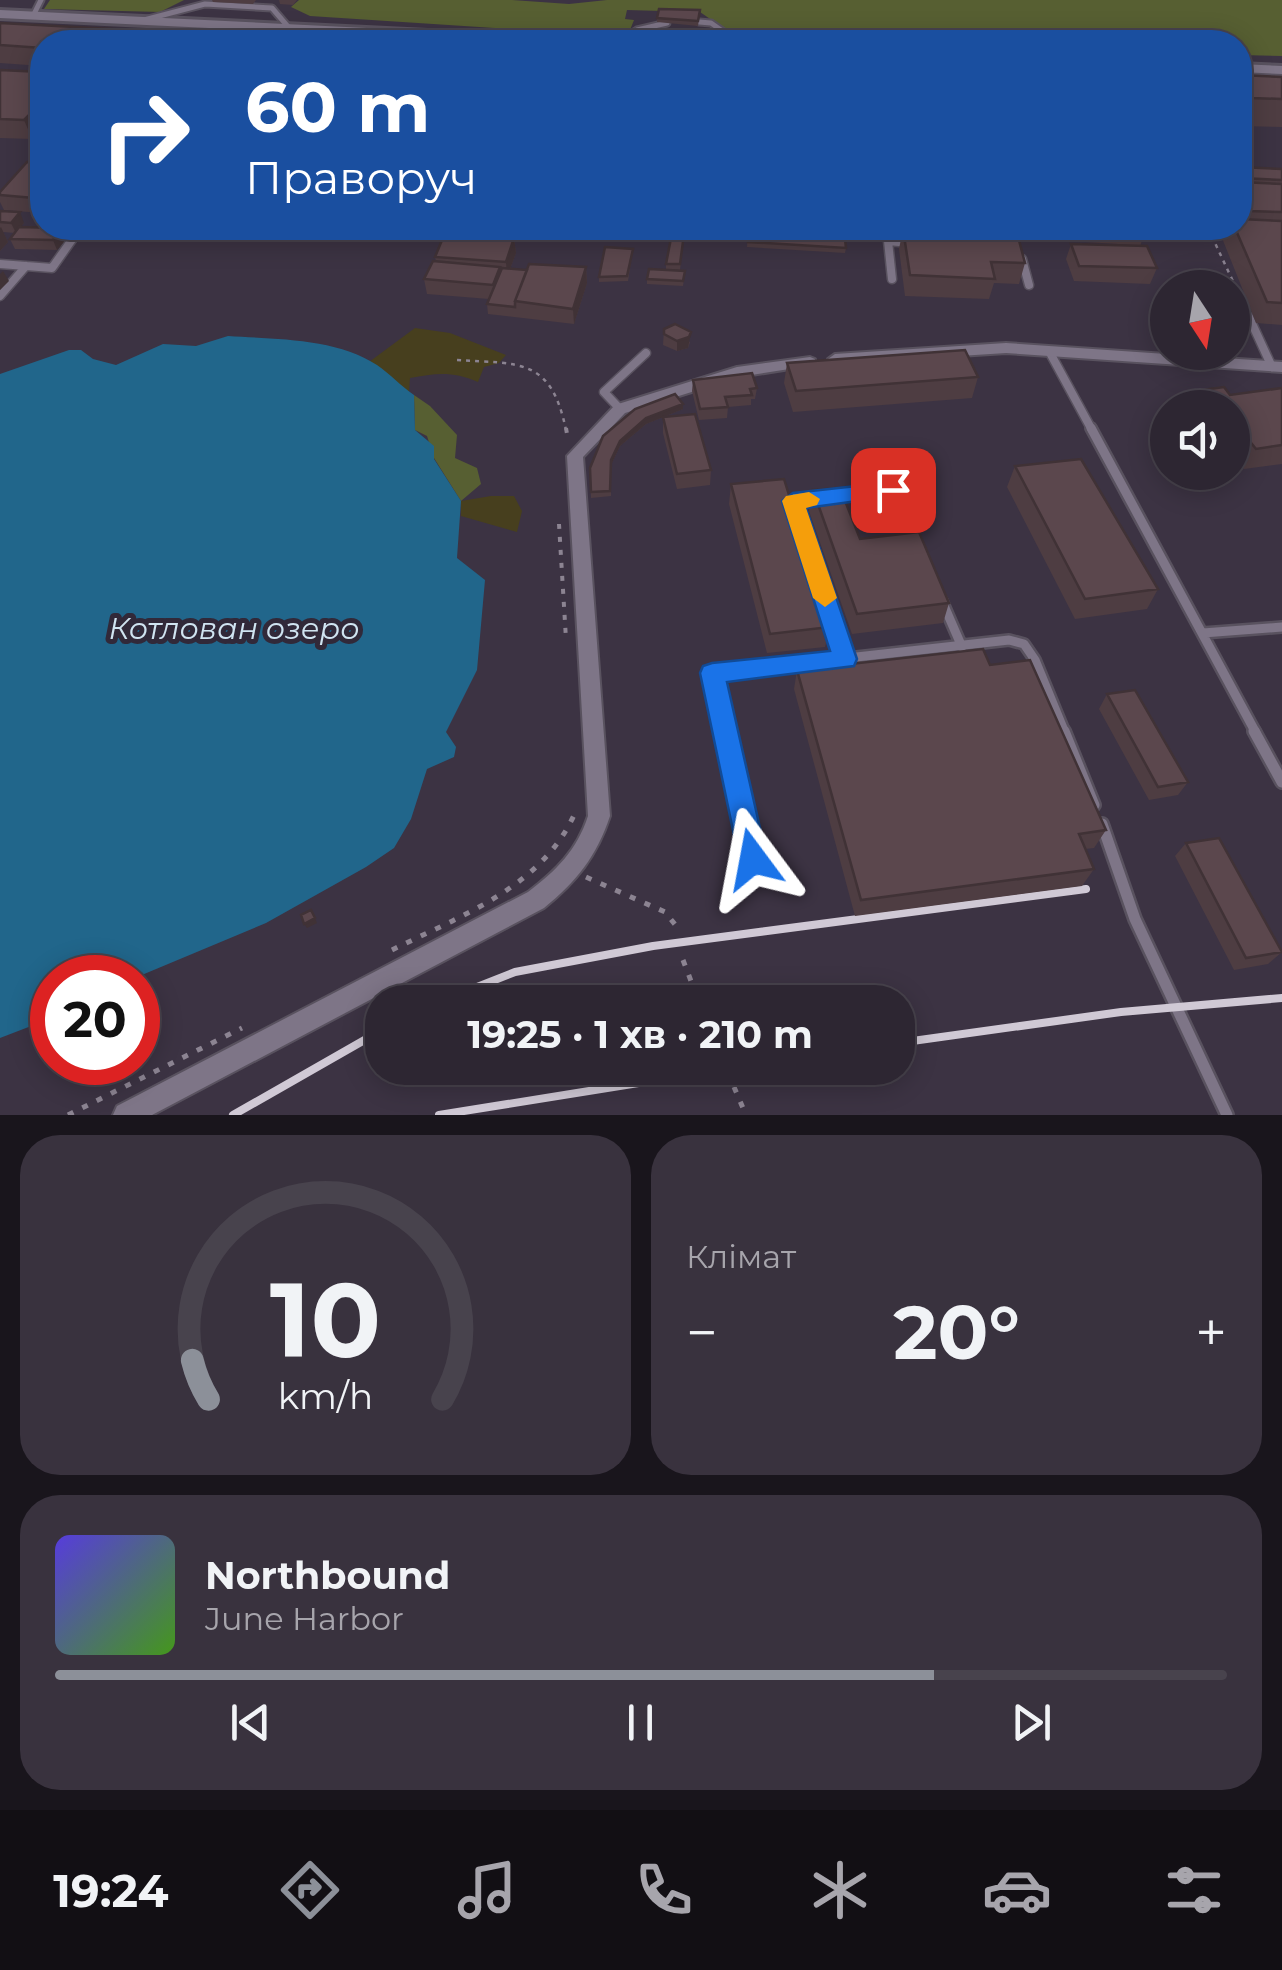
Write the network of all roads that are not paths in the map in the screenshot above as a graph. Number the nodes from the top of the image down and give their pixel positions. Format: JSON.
{"nodes":[{"id":1,"x":41,"y":0,"type":"edge"},
{"id":2,"x":0,"y":14,"type":"edge"},
{"id":3,"x":33,"y":16,"type":"junction"},
{"id":4,"x":142,"y":21,"type":"junction"},
{"id":5,"x":699,"y":22,"type":"edge"},
{"id":6,"x":666,"y":23,"type":"edge"},
{"id":7,"x":236,"y":26,"type":"junction"},
{"id":8,"x":290,"y":29,"type":"junction"},
{"id":9,"x":232,"y":30,"type":"edge"},
{"id":10,"x":304,"y":30,"type":"edge"},
{"id":11,"x":638,"y":30,"type":"edge"},
{"id":12,"x":722,"y":30,"type":"edge"},
{"id":13,"x":1252,"y":69,"type":"edge"},
{"id":14,"x":1282,"y":70,"type":"edge"},
{"id":15,"x":72,"y":240,"type":"edge"},
{"id":16,"x":927,"y":244,"type":"edge"},
{"id":17,"x":1020,"y":248,"type":"edge"},
{"id":18,"x":0,"y":264,"type":"edge"},
{"id":19,"x":26,"y":266,"type":"junction"},
{"id":20,"x":892,"y":279,"type":"dead end"},
{"id":21,"x":1029,"y":285,"type":"dead end"},
{"id":22,"x":0,"y":296,"type":"edge"},
{"id":23,"x":1250,"y":319,"type":"edge"},
{"id":24,"x":1049,"y":351,"type":"junction"},
{"id":25,"x":646,"y":353,"type":"dead end"},
{"id":26,"x":1277,"y":367,"type":"edge"},
{"id":27,"x":620,"y":408,"type":"junction"},
{"id":28,"x":924,"y":560,"type":"edge"},
{"id":29,"x":939,"y":595,"type":"edge"},
{"id":30,"x":1282,"y":627,"type":"edge"},
{"id":31,"x":1203,"y":634,"type":"junction"},
{"id":32,"x":962,"y":647,"type":"junction"},
{"id":33,"x":845,"y":659,"type":"junction"},
{"id":34,"x":1282,"y":782,"type":"edge"},
{"id":35,"x":753,"y":859,"type":"dead end"},
{"id":36,"x":126,"y":1115,"type":"edge"},
{"id":37,"x":1226,"y":1115,"type":"edge"}],
"edges":[{"from":1,"to":3,"type":"lane"},
{"from":2,"to":3,"type":"street"},
{"from":3,"to":4,"type":"street"},
{"from":4,"to":7,"type":"street"},
{"from":4,"to":8,"type":"lane"},
{"from":5,"to":12,"type":"lane"},
{"from":6,"to":11,"type":"lane"},
{"from":7,"to":8,"type":"street"},
{"from":7,"to":9,"type":"street"},
{"from":8,"to":10,"type":"street"},
{"from":13,"to":14,"type":"street"},
{"from":15,"to":19,"type":"lane"},
{"from":16,"to":20,"type":"lane"},
{"from":17,"to":21,"type":"lane"},
{"from":18,"to":19,"type":"lane"},
{"from":19,"to":22,"type":"lane"},
{"from":23,"to":26,"type":"lane"},
{"from":24,"to":26,"type":"street"},
{"from":24,"to":27,"type":"street"},
{"from":24,"to":31,"type":"lane"},
{"from":25,"to":27,"type":"lane"},
{"from":27,"to":36,"type":"street"},
{"from":28,"to":33,"type":"lane"},
{"from":29,"to":32,"type":"lane"},
{"from":30,"to":31,"type":"lane"},
{"from":31,"to":34,"type":"lane"},
{"from":32,"to":33,"type":"lane"},
{"from":32,"to":37,"type":"lane"},
{"from":33,"to":35,"type":"lane"}]}
